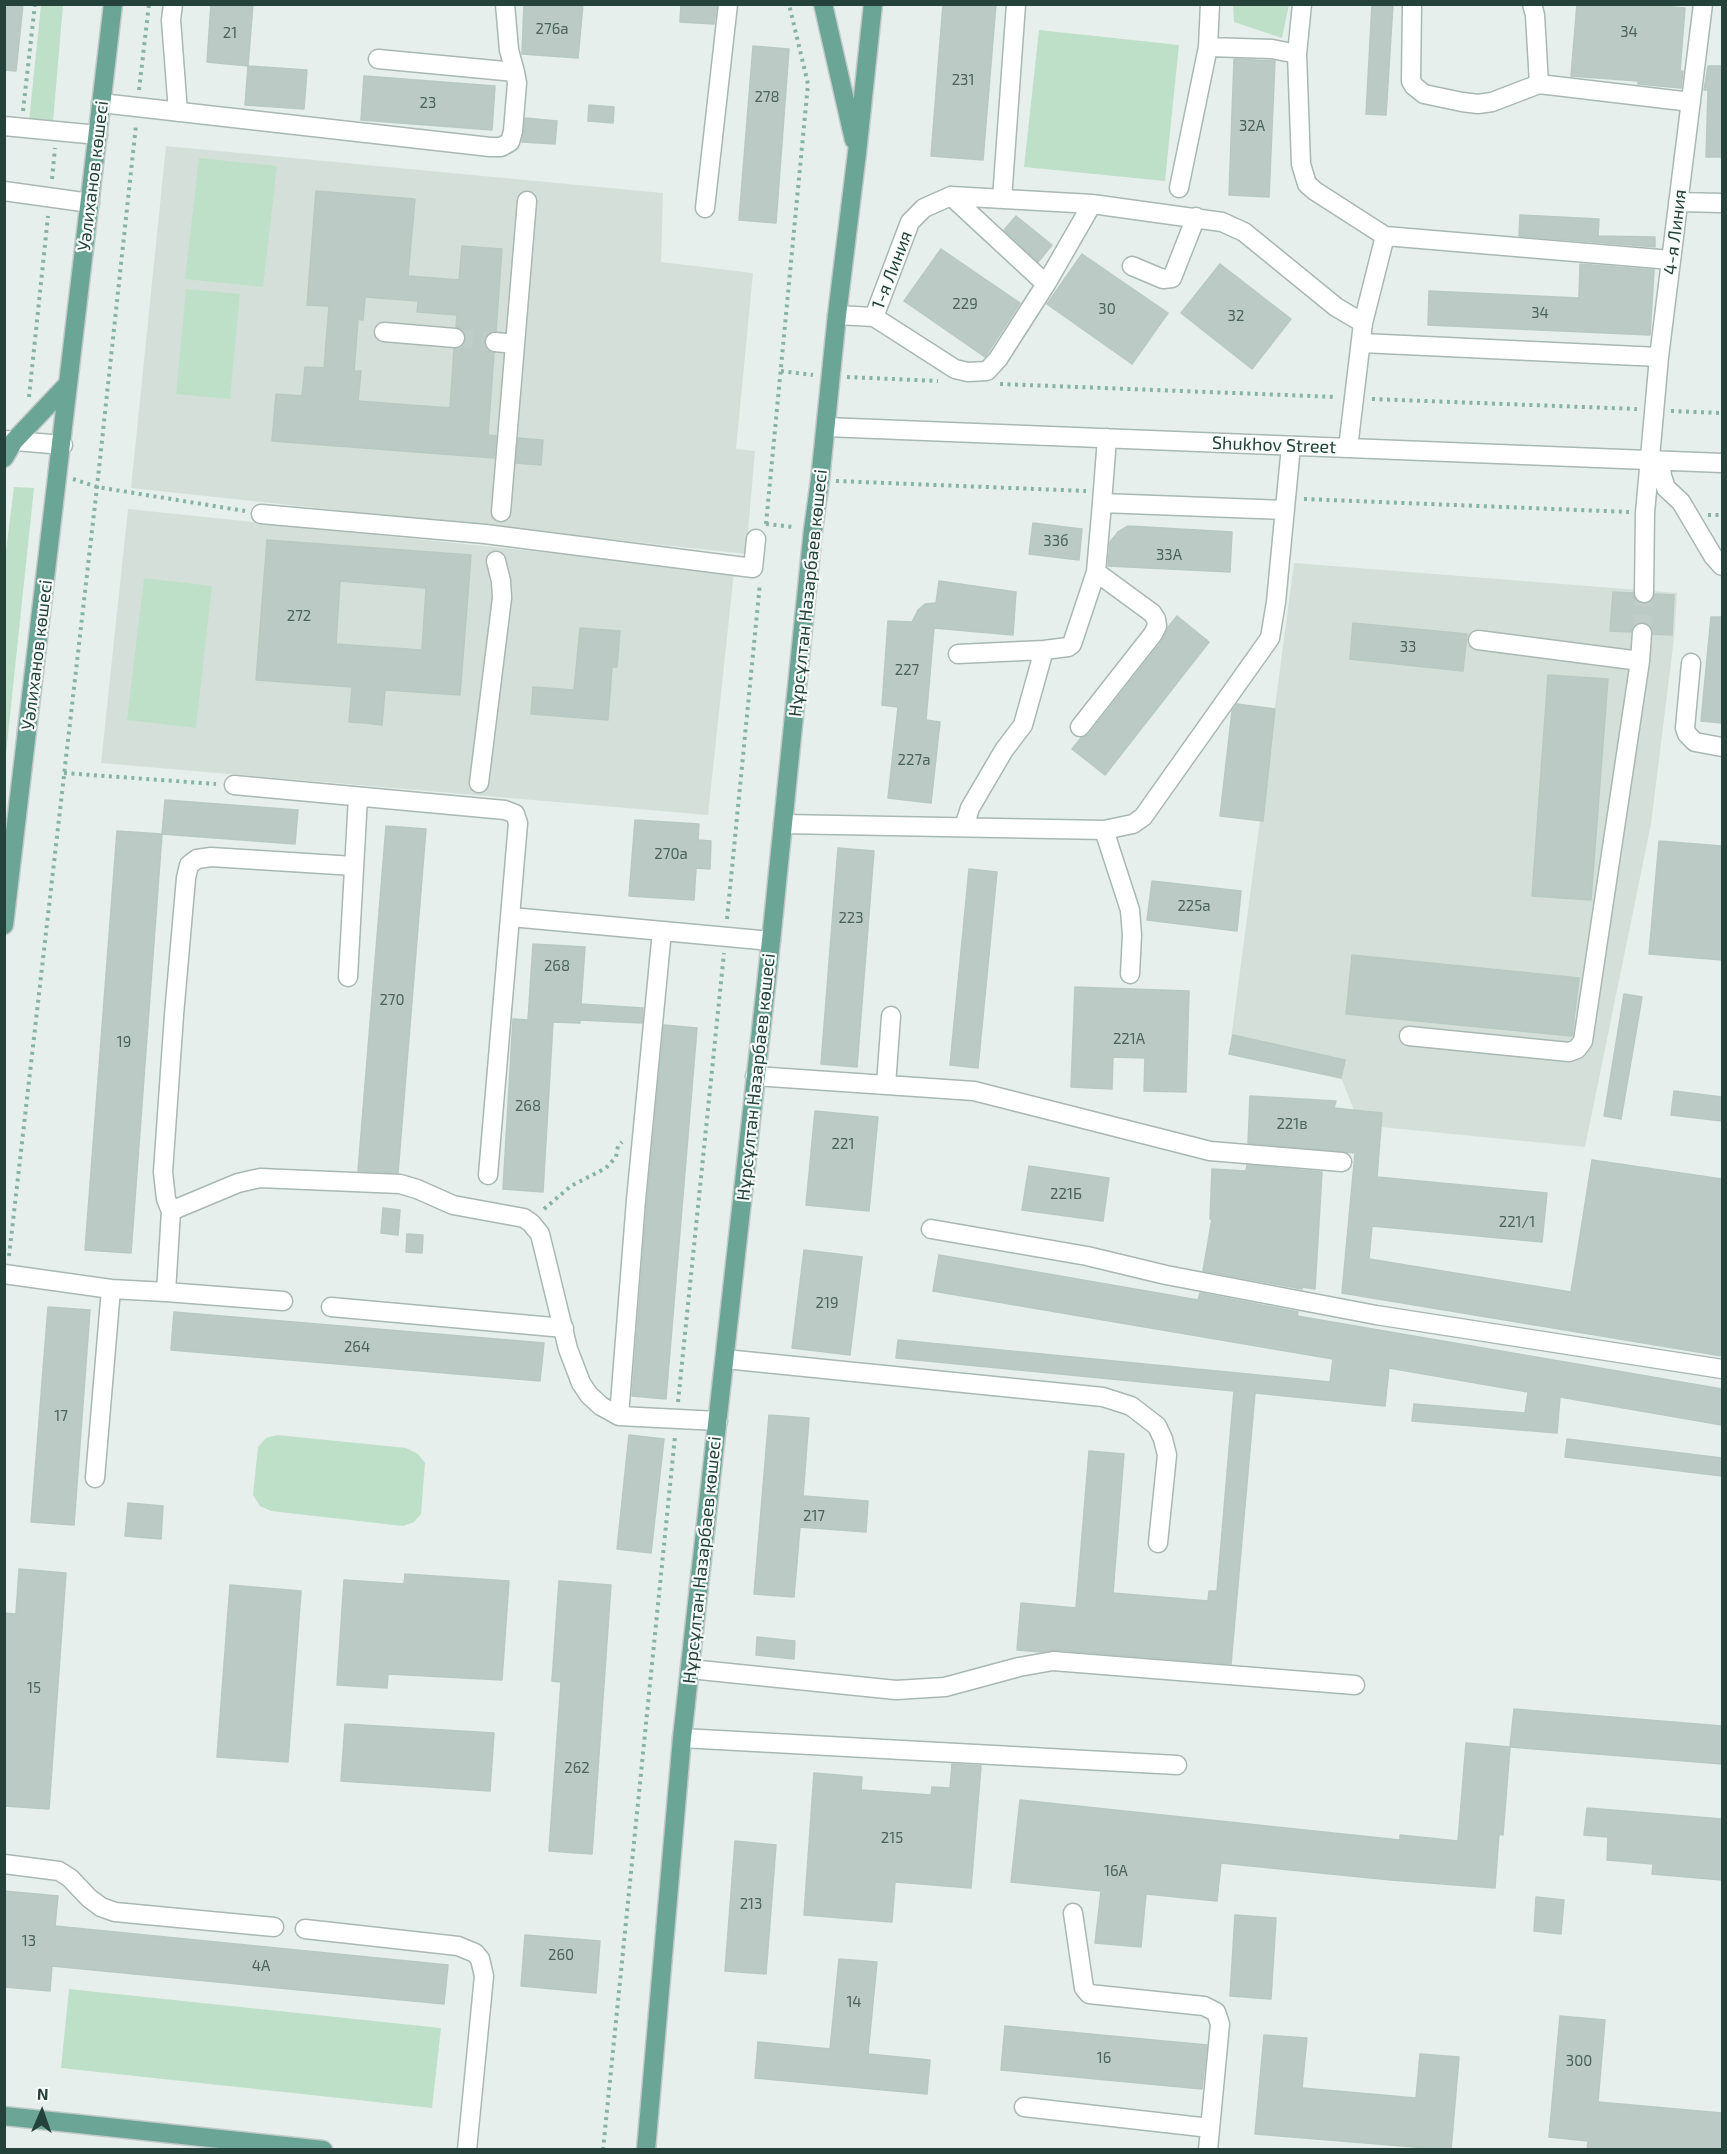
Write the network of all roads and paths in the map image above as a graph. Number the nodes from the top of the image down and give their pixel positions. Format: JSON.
{"nodes":[{"id":1,"x":35,"y":4,"type":"edge"},
{"id":2,"x":113,"y":4,"type":"edge"},
{"id":3,"x":148,"y":4,"type":"edge"},
{"id":4,"x":173,"y":4,"type":"edge"},
{"id":5,"x":505,"y":4,"type":"edge"},
{"id":6,"x":728,"y":4,"type":"edge"},
{"id":7,"x":789,"y":4,"type":"edge"},
{"id":8,"x":823,"y":4,"type":"edge"},
{"id":9,"x":873,"y":4,"type":"edge"},
{"id":10,"x":1016,"y":4,"type":"edge"},
{"id":11,"x":1210,"y":4,"type":"edge"},
{"id":12,"x":1302,"y":4,"type":"edge"},
{"id":13,"x":1412,"y":4,"type":"edge"},
{"id":14,"x":1532,"y":4,"type":"edge"},
{"id":15,"x":1703,"y":4,"type":"edge"},
{"id":16,"x":1208,"y":46,"type":"junction"},
{"id":17,"x":1297,"y":54,"type":"junction"},
{"id":18,"x":378,"y":59,"type":"dead end"},
{"id":19,"x":515,"y":72,"type":"junction"},
{"id":20,"x":1539,"y":84,"type":"junction"},
{"id":21,"x":1691,"y":102,"type":"junction"},
{"id":22,"x":101,"y":103,"type":"junction"},
{"id":23,"x":137,"y":108,"type":"junction"},
{"id":24,"x":178,"y":112,"type":"junction"},
{"id":25,"x":13,"y":127,"type":"edge"},
{"id":26,"x":57,"y":132,"type":"junction"},
{"id":27,"x":98,"y":135,"type":"junction"},
{"id":28,"x":857,"y":153,"type":"junction"},
{"id":29,"x":1179,"y":188,"type":"dead end"},
{"id":30,"x":4,"y":191,"type":"edge"},
{"id":31,"x":951,"y":196,"type":"junction"},
{"id":32,"x":50,"y":198,"type":"junction"},
{"id":33,"x":1002,"y":199,"type":"junction"},
{"id":34,"x":527,"y":201,"type":"dead end"},
{"id":35,"x":1678,"y":202,"type":"junction"},
{"id":36,"x":1722,"y":202,"type":"edge"},
{"id":37,"x":90,"y":203,"type":"junction"},
{"id":38,"x":1092,"y":204,"type":"junction"},
{"id":39,"x":705,"y":208,"type":"dead end"},
{"id":40,"x":1196,"y":217,"type":"junction"},
{"id":41,"x":1385,"y":236,"type":"junction"},
{"id":42,"x":1671,"y":260,"type":"junction"},
{"id":43,"x":1132,"y":266,"type":"dead end"},
{"id":44,"x":1046,"y":284,"type":"junction"},
{"id":45,"x":837,"y":315,"type":"junction"},
{"id":46,"x":874,"y":317,"type":"junction"},
{"id":47,"x":1364,"y":323,"type":"junction"},
{"id":48,"x":384,"y":332,"type":"dead end"},
{"id":49,"x":455,"y":338,"type":"tunnel mouth"},
{"id":50,"x":495,"y":342,"type":"tunnel mouth"},
{"id":51,"x":1362,"y":342,"type":"junction"},
{"id":52,"x":515,"y":344,"type":"junction"},
{"id":53,"x":1659,"y":357,"type":"junction"},
{"id":54,"x":781,"y":371,"type":"junction"},
{"id":55,"x":831,"y":377,"type":"junction"},
{"id":56,"x":950,"y":382,"type":"dead end"},
{"id":57,"x":68,"y":384,"type":"junction"},
{"id":58,"x":997,"y":384,"type":"dead end"},
{"id":59,"x":1354,"y":398,"type":"junction"},
{"id":60,"x":1654,"y":410,"type":"junction"},
{"id":61,"x":1722,"y":413,"type":"edge"},
{"id":62,"x":826,"y":427,"type":"junction"},
{"id":63,"x":15,"y":436,"type":"edge"},
{"id":64,"x":1107,"y":438,"type":"junction"},
{"id":65,"x":63,"y":445,"type":"junction"},
{"id":66,"x":1291,"y":446,"type":"junction"},
{"id":67,"x":1348,"y":448,"type":"junction"},
{"id":68,"x":4,"y":458,"type":"edge"},
{"id":69,"x":1654,"y":460,"type":"junction"},
{"id":70,"x":1722,"y":463,"type":"edge"},
{"id":71,"x":59,"y":474,"type":"junction"},
{"id":72,"x":98,"y":487,"type":"junction"},
{"id":73,"x":1102,"y":503,"type":"junction"},
{"id":74,"x":1285,"y":510,"type":"junction"},
{"id":75,"x":501,"y":512,"type":"dead end"},
{"id":76,"x":261,"y":514,"type":"joint"},
{"id":77,"x":813,"y":530,"type":"junction"},
{"id":78,"x":762,"y":532,"type":"junction"},
{"id":79,"x":496,"y":561,"type":"dead end"},
{"id":80,"x":1722,"y":566,"type":"edge"},
{"id":81,"x":1096,"y":572,"type":"junction"},
{"id":82,"x":761,"y":575,"type":"dead end"},
{"id":83,"x":1644,"y":594,"type":"tunnel mouth"},
{"id":84,"x":1642,"y":633,"type":"tunnel mouth"},
{"id":85,"x":1478,"y":640,"type":"dead end"},
{"id":86,"x":1044,"y":650,"type":"junction"},
{"id":87,"x":958,"y":654,"type":"dead end"},
{"id":88,"x":1640,"y":661,"type":"junction"},
{"id":89,"x":1691,"y":663,"type":"dead end"},
{"id":90,"x":1080,"y":727,"type":"dead end"},
{"id":91,"x":1722,"y":747,"type":"edge"},
{"id":92,"x":64,"y":773,"type":"junction"},
{"id":93,"x":479,"y":783,"type":"dead end"},
{"id":94,"x":234,"y":785,"type":"joint"},
{"id":95,"x":358,"y":797,"type":"junction"},
{"id":96,"x":783,"y":824,"type":"junction"},
{"id":97,"x":964,"y":827,"type":"junction"},
{"id":98,"x":1104,"y":830,"type":"junction"},
{"id":99,"x":354,"y":866,"type":"junction"},
{"id":100,"x":511,"y":917,"type":"junction"},
{"id":101,"x":4,"y":925,"type":"edge"},
{"id":102,"x":662,"y":931,"type":"junction"},
{"id":103,"x":725,"y":936,"type":"junction"},
{"id":104,"x":771,"y":941,"type":"junction"},
{"id":105,"x":1130,"y":974,"type":"dead end"},
{"id":106,"x":348,"y":977,"type":"dead end"},
{"id":107,"x":891,"y":1016,"type":"dead end"},
{"id":108,"x":1409,"y":1036,"type":"dead end"},
{"id":109,"x":755,"y":1076,"type":"junction"},
{"id":110,"x":886,"y":1085,"type":"junction"},
{"id":111,"x":642,"y":1134,"type":"junction"},
{"id":112,"x":1342,"y":1162,"type":"dead end"},
{"id":113,"x":488,"y":1175,"type":"dead end"},
{"id":114,"x":171,"y":1210,"type":"junction"},
{"id":115,"x":531,"y":1224,"type":"junction"},
{"id":116,"x":932,"y":1229,"type":"dead end"},
{"id":117,"x":6,"y":1274,"type":"edge"},
{"id":118,"x":111,"y":1289,"type":"junction"},
{"id":119,"x":166,"y":1292,"type":"junction"},
{"id":120,"x":283,"y":1301,"type":"dead end"},
{"id":121,"x":331,"y":1307,"type":"dead end"},
{"id":122,"x":564,"y":1328,"type":"junction"},
{"id":123,"x":725,"y":1359,"type":"junction"},
{"id":124,"x":1722,"y":1369,"type":"edge"},
{"id":125,"x":619,"y":1416,"type":"junction"},
{"id":126,"x":676,"y":1419,"type":"junction"},
{"id":127,"x":718,"y":1421,"type":"junction"},
{"id":128,"x":95,"y":1478,"type":"dead end"},
{"id":129,"x":1158,"y":1543,"type":"dead end"},
{"id":130,"x":690,"y":1669,"type":"junction"},
{"id":131,"x":1355,"y":1685,"type":"dead end"},
{"id":132,"x":682,"y":1738,"type":"junction"},
{"id":133,"x":1177,"y":1765,"type":"dead end"},
{"id":134,"x":4,"y":1864,"type":"edge"},
{"id":135,"x":1073,"y":1913,"type":"dead end"},
{"id":136,"x":274,"y":1927,"type":"dead end"},
{"id":137,"x":305,"y":1929,"type":"dead end"},
{"id":138,"x":1024,"y":2107,"type":"dead end"},
{"id":139,"x":4,"y":2116,"type":"edge"},
{"id":140,"x":1210,"y":2128,"type":"junction"},
{"id":141,"x":323,"y":2150,"type":"edge"},
{"id":142,"x":467,"y":2150,"type":"edge"},
{"id":143,"x":603,"y":2150,"type":"edge"},
{"id":144,"x":646,"y":2150,"type":"edge"},
{"id":145,"x":1208,"y":2150,"type":"edge"}],
"edges":[{"from":1,"to":25,"type":"path"},
{"from":2,"to":22,"type":"main road","name":"Уәлиханов көшесі"},
{"from":3,"to":23,"type":"path"},
{"from":4,"to":24,"type":"street"},
{"from":5,"to":19,"type":"street"},
{"from":6,"to":39,"type":"street"},
{"from":7,"to":54,"type":"path"},
{"from":8,"to":28,"type":"main road"},
{"from":9,"to":28,"type":"main road","name":"Нұрсұлтан Назарбаев көшесі"},
{"from":10,"to":33,"type":"street"},
{"from":11,"to":16,"type":"street"},
{"from":12,"to":17,"type":"street"},
{"from":13,"to":20,"type":"street"},
{"from":14,"to":20,"type":"street"},
{"from":15,"to":21,"type":"street","name":"4-я Линия"},
{"from":16,"to":17,"type":"street"},
{"from":16,"to":29,"type":"street"},
{"from":17,"to":41,"type":"street"},
{"from":18,"to":19,"type":"street"},
{"from":19,"to":24,"type":"street"},
{"from":20,"to":21,"type":"street"},
{"from":21,"to":35,"type":"street","name":"4-я Линия"},
{"from":22,"to":23,"type":"street"},
{"from":22,"to":27,"type":"main road","name":"Уәлиханов көшесі"},
{"from":23,"to":24,"type":"street"},
{"from":23,"to":72,"type":"path"},
{"from":25,"to":26,"type":"street"},
{"from":26,"to":27,"type":"street"},
{"from":26,"to":32,"type":"path"},
{"from":27,"to":37,"type":"main road","name":"Уәлиханов көшесі"},
{"from":28,"to":45,"type":"main road","name":"Нұрсұлтан Назарбаев көшесі"},
{"from":30,"to":32,"type":"street"},
{"from":31,"to":33,"type":"street"},
{"from":31,"to":44,"type":"street"},
{"from":31,"to":46,"type":"street","name":"1-я Линия"},
{"from":32,"to":37,"type":"street"},
{"from":32,"to":63,"type":"path"},
{"from":33,"to":38,"type":"street"},
{"from":34,"to":52,"type":"street"},
{"from":35,"to":36,"type":"street"},
{"from":35,"to":42,"type":"street","name":"4-я Линия"},
{"from":37,"to":57,"type":"main road","name":"Уәлиханов көшесі"},
{"from":38,"to":40,"type":"street"},
{"from":38,"to":44,"type":"street"},
{"from":40,"to":43,"type":"street"},
{"from":40,"to":47,"type":"street"},
{"from":41,"to":42,"type":"street"},
{"from":41,"to":47,"type":"street"},
{"from":42,"to":53,"type":"street","name":"4-я Линия"},
{"from":44,"to":46,"type":"street"},
{"from":45,"to":46,"type":"street","name":"1-я Линия"},
{"from":45,"to":55,"type":"main road","name":"Нұрсұлтан Назарбаев көшесі"},
{"from":47,"to":51,"type":"street"},
{"from":48,"to":49,"type":"street"},
{"from":50,"to":52,"type":"street"},
{"from":51,"to":53,"type":"street"},
{"from":51,"to":59,"type":"street"},
{"from":52,"to":75,"type":"street"},
{"from":53,"to":60,"type":"street","name":"4-я Линия"},
{"from":54,"to":55,"type":"path"},
{"from":54,"to":78,"type":"path"},
{"from":55,"to":56,"type":"path"},
{"from":55,"to":62,"type":"main road","name":"Нұрсұлтан Назарбаев көшесі"},
{"from":57,"to":63,"type":"main road"},
{"from":57,"to":65,"type":"main road","name":"Уәлиханов көшесі"},
{"from":58,"to":59,"type":"path"},
{"from":59,"to":60,"type":"path"},
{"from":59,"to":67,"type":"street"},
{"from":60,"to":61,"type":"path"},
{"from":60,"to":69,"type":"street","name":"4-я Линия"},
{"from":62,"to":64,"type":"street","name":"Shukhov Street"},
{"from":62,"to":77,"type":"main road","name":"Нұрсұлтан Назарбаев көшесі"},
{"from":63,"to":65,"type":"street"},
{"from":63,"to":68,"type":"main road"},
{"from":64,"to":66,"type":"street","name":"Shukhov Street"},
{"from":64,"to":73,"type":"street"},
{"from":65,"to":71,"type":"main road","name":"Уәлиханов көшесі"},
{"from":66,"to":67,"type":"street","name":"Shukhov Street"},
{"from":66,"to":74,"type":"street"},
{"from":67,"to":69,"type":"street","name":"Shukhov Street"},
{"from":69,"to":70,"type":"street","name":"Shukhov Street"},
{"from":69,"to":80,"type":"street"},
{"from":69,"to":83,"type":"street","name":"4-я Линия"},
{"from":71,"to":72,"type":"path"},
{"from":71,"to":101,"type":"main road","name":"Уәлиханов көшесі"},
{"from":72,"to":76,"type":"path"},
{"from":72,"to":92,"type":"path"},
{"from":73,"to":74,"type":"street"},
{"from":73,"to":81,"type":"street"},
{"from":74,"to":98,"type":"street"},
{"from":76,"to":78,"type":"street"},
{"from":77,"to":78,"type":"path"},
{"from":77,"to":96,"type":"main road","name":"Нұрсұлтан Назарбаев көшесі"},
{"from":79,"to":93,"type":"street"},
{"from":81,"to":86,"type":"street"},
{"from":81,"to":90,"type":"street"},
{"from":82,"to":103,"type":"path"},
{"from":84,"to":88,"type":"street"},
{"from":85,"to":88,"type":"street"},
{"from":86,"to":87,"type":"street"},
{"from":86,"to":97,"type":"street"},
{"from":88,"to":108,"type":"street"},
{"from":89,"to":91,"type":"street"},
{"from":92,"to":94,"type":"path"},
{"from":92,"to":117,"type":"path"},
{"from":94,"to":95,"type":"street"},
{"from":95,"to":99,"type":"street"},
{"from":95,"to":100,"type":"street"},
{"from":96,"to":97,"type":"street"},
{"from":96,"to":104,"type":"main road","name":"Нұрсұлтан Назарбаев көшесі"},
{"from":97,"to":98,"type":"street"},
{"from":98,"to":105,"type":"street"},
{"from":99,"to":106,"type":"street"},
{"from":99,"to":114,"type":"street"},
{"from":100,"to":102,"type":"street"},
{"from":100,"to":113,"type":"street"},
{"from":102,"to":103,"type":"street"},
{"from":102,"to":111,"type":"street"},
{"from":103,"to":104,"type":"street"},
{"from":103,"to":126,"type":"path"},
{"from":104,"to":109,"type":"main road","name":"Нұрсұлтан Назарбаев көшесі"},
{"from":107,"to":110,"type":"street"},
{"from":109,"to":110,"type":"street"},
{"from":109,"to":123,"type":"main road","name":"Нұрсұлтан Назарбаев көшесі"},
{"from":110,"to":112,"type":"street"},
{"from":111,"to":115,"type":"path"},
{"from":111,"to":125,"type":"street"},
{"from":114,"to":115,"type":"street"},
{"from":114,"to":119,"type":"street"},
{"from":115,"to":122,"type":"street"},
{"from":116,"to":124,"type":"street"},
{"from":117,"to":118,"type":"street"},
{"from":118,"to":119,"type":"street"},
{"from":118,"to":128,"type":"street"},
{"from":119,"to":120,"type":"street"},
{"from":121,"to":122,"type":"street"},
{"from":122,"to":125,"type":"street"},
{"from":123,"to":127,"type":"main road","name":"Нұрсұлтан Назарбаев көшесі"},
{"from":123,"to":129,"type":"street"},
{"from":125,"to":126,"type":"street"},
{"from":126,"to":127,"type":"street"},
{"from":126,"to":143,"type":"path"},
{"from":127,"to":130,"type":"main road","name":"Нұрсұлтан Назарбаев көшесі"},
{"from":130,"to":131,"type":"street"},
{"from":130,"to":132,"type":"main road","name":"Нұрсұлтан Назарбаев көшесі"},
{"from":132,"to":133,"type":"street"},
{"from":132,"to":144,"type":"main road","name":"Нұрсұлтан Назарбаев көшесі"},
{"from":134,"to":136,"type":"street"},
{"from":135,"to":140,"type":"street"},
{"from":137,"to":142,"type":"street"},
{"from":138,"to":140,"type":"street"},
{"from":139,"to":141,"type":"main road"},
{"from":140,"to":145,"type":"street"}]}
